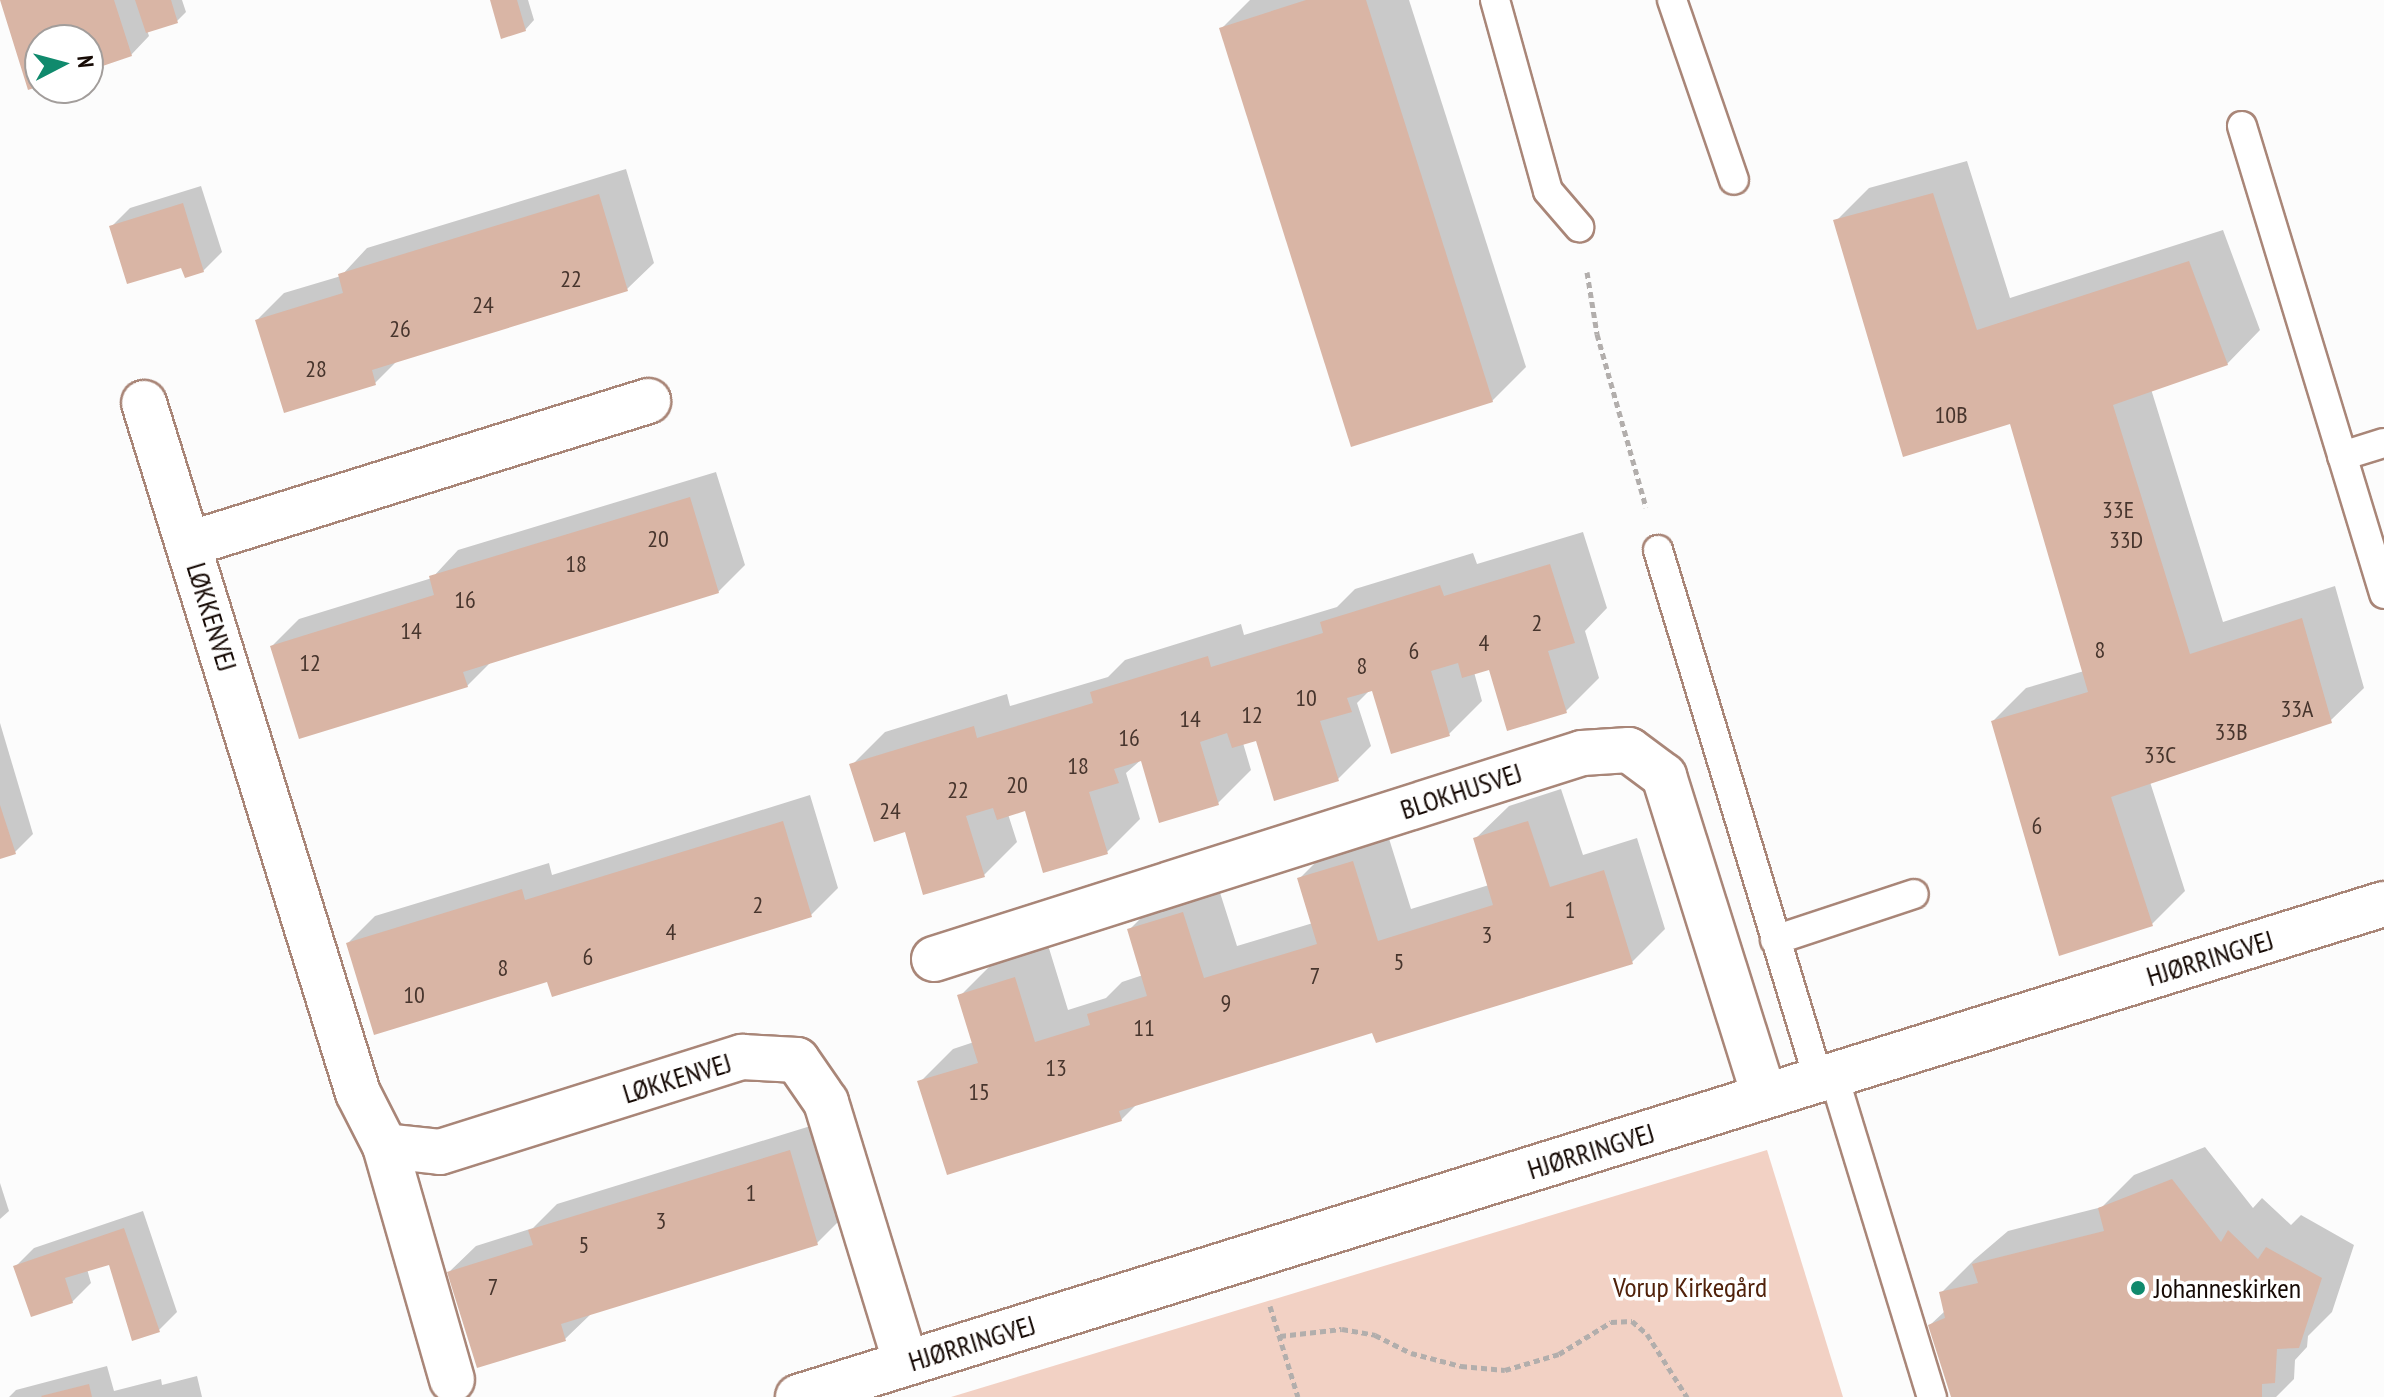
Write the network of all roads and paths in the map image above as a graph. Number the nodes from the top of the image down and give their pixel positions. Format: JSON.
{"nodes":[{"id":1,"x":1495,"y":0,"type":"edge"},
{"id":2,"x":1672,"y":0,"type":"edge"},
{"id":3,"x":2242,"y":126,"type":"dead end"},
{"id":4,"x":1734,"y":180,"type":"dead end"},
{"id":5,"x":1579,"y":227,"type":"joint"},
{"id":6,"x":648,"y":401,"type":"dead end"},
{"id":7,"x":144,"y":403,"type":"dead end"},
{"id":8,"x":2384,"y":443,"type":"edge"},
{"id":9,"x":2342,"y":456,"type":"junction"},
{"id":10,"x":189,"y":544,"type":"junction"},
{"id":11,"x":1658,"y":550,"type":"joint"},
{"id":12,"x":2384,"y":594,"type":"edge"},
{"id":13,"x":1914,"y":894,"type":"dead end"},
{"id":14,"x":2384,"y":904,"type":"edge"},
{"id":15,"x":1775,"y":940,"type":"junction"},
{"id":16,"x":934,"y":959,"type":"dead end"},
{"id":17,"x":1826,"y":1079,"type":"junction"},
{"id":18,"x":1764,"y":1096,"type":"junction"},
{"id":19,"x":385,"y":1146,"type":"junction"},
{"id":20,"x":1255,"y":1256,"type":"junction"},
{"id":21,"x":1280,"y":1336,"type":"junction"},
{"id":22,"x":906,"y":1363,"type":"junction"},
{"id":23,"x":452,"y":1380,"type":"dead end"},
{"id":24,"x":798,"y":1397,"type":"edge"},
{"id":25,"x":1298,"y":1397,"type":"edge"},
{"id":26,"x":1687,"y":1397,"type":"edge"},
{"id":27,"x":1932,"y":1397,"type":"edge"}],
"edges":[{"from":1,"to":5,"type":"lane"},
{"from":2,"to":4,"type":"lane"},
{"from":3,"to":9,"type":"lane"},
{"from":5,"to":11,"type":"path"},
{"from":6,"to":10,"type":"street","name":"LØKKENVEJ"},
{"from":7,"to":10,"type":"street","name":"LØKKENVEJ"},
{"from":8,"to":9,"type":"lane"},
{"from":9,"to":12,"type":"lane"},
{"from":10,"to":19,"type":"street","name":"LØKKENVEJ"},
{"from":11,"to":15,"type":"lane"},
{"from":13,"to":15,"type":"lane"},
{"from":14,"to":17,"type":"street","name":"HJØRRINGVEJ"},
{"from":15,"to":17,"type":"lane"},
{"from":16,"to":18,"type":"street","name":"BLOKHUSVEJ"},
{"from":17,"to":18,"type":"street","name":"HJØRRINGVEJ"},
{"from":17,"to":27,"type":"lane"},
{"from":18,"to":20,"type":"street","name":"HJØRRINGVEJ"},
{"from":19,"to":22,"type":"street","name":"LØKKENVEJ"},
{"from":19,"to":23,"type":"street","name":"LØKKENVEJ"},
{"from":20,"to":21,"type":"path"},
{"from":20,"to":22,"type":"street","name":"HJØRRINGVEJ"},
{"from":21,"to":25,"type":"path"},
{"from":21,"to":26,"type":"path"},
{"from":22,"to":24,"type":"street","name":"HJØRRINGVEJ"}]}
